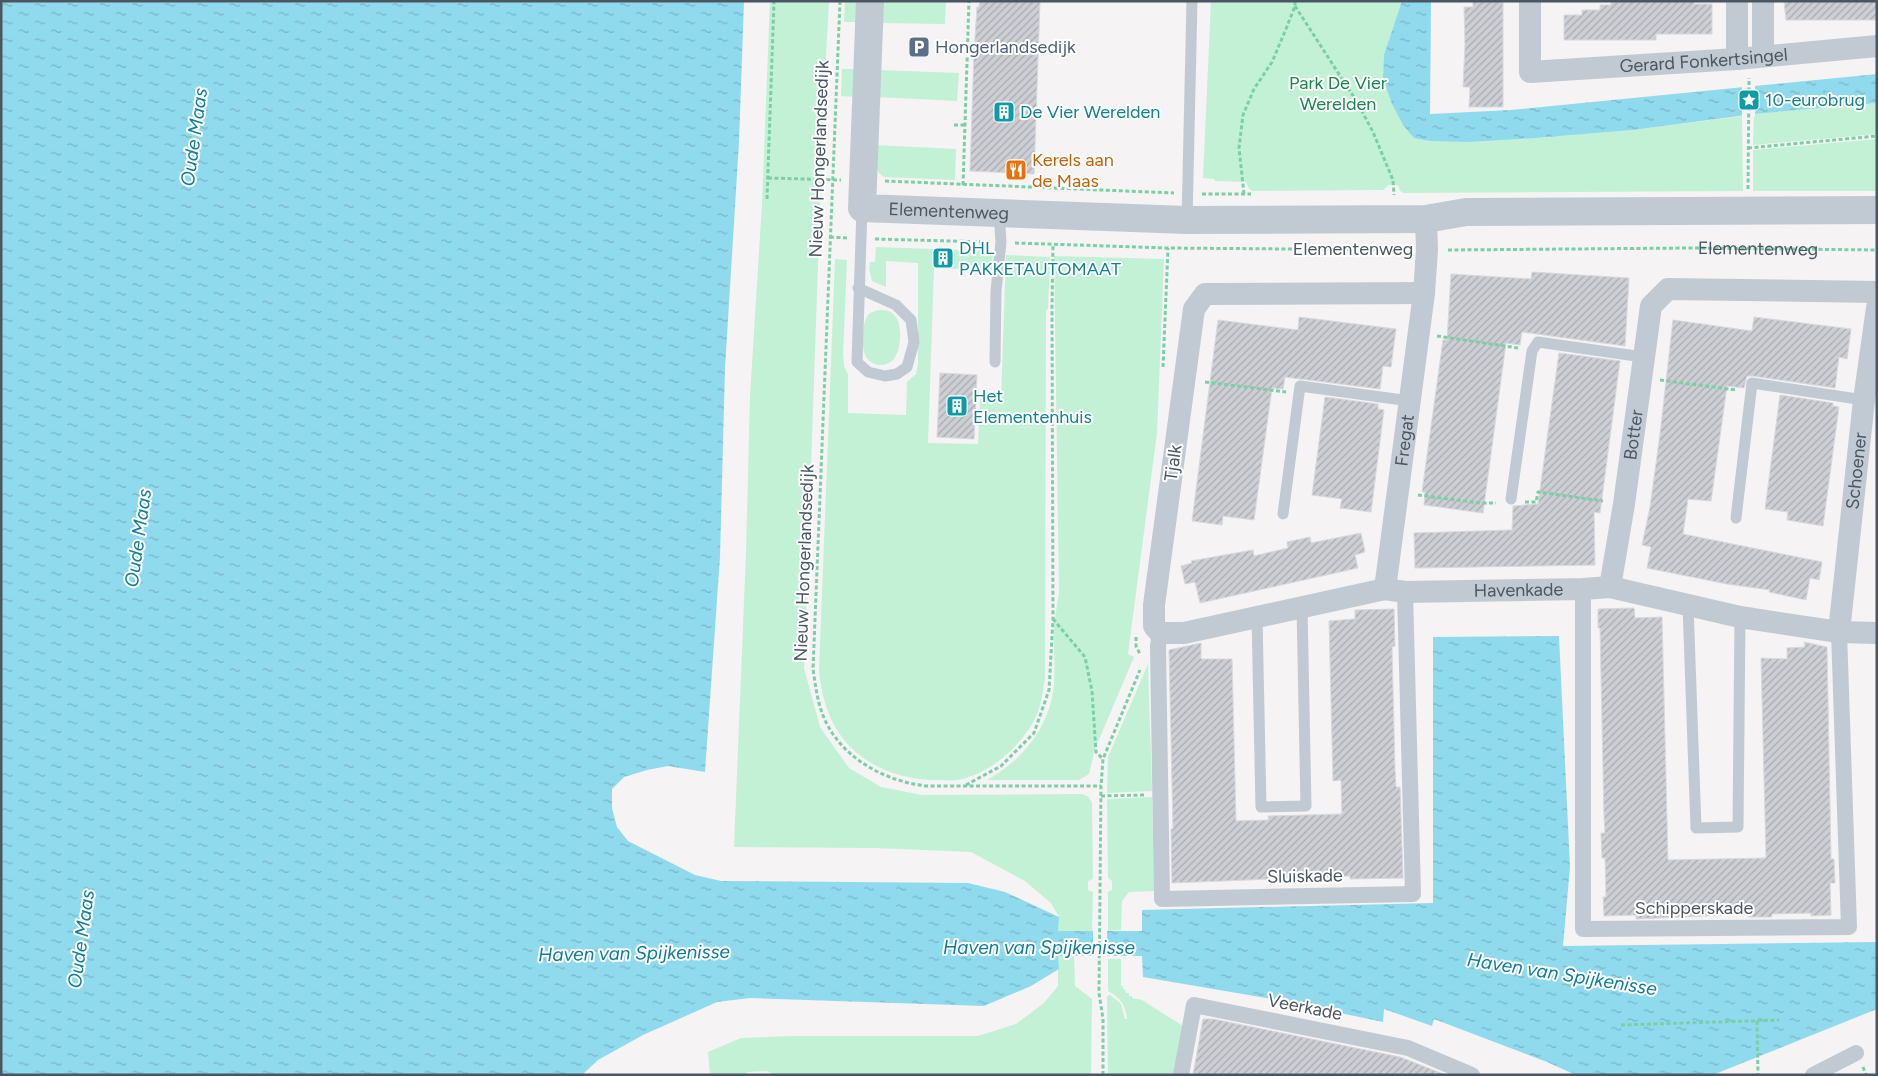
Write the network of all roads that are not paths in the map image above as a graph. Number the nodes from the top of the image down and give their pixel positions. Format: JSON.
{"nodes":[{"id":1,"x":870,"y":1,"type":"edge"},
{"id":2,"x":1192,"y":1,"type":"edge"},
{"id":3,"x":1530,"y":1,"type":"edge"},
{"id":4,"x":1737,"y":1,"type":"edge"},
{"id":5,"x":1763,"y":1,"type":"edge"},
{"id":6,"x":1877,"y":46,"type":"edge"},
{"id":7,"x":1750,"y":63,"type":"junction"},
{"id":8,"x":862,"y":208,"type":"junction"},
{"id":9,"x":1877,"y":210,"type":"edge"},
{"id":10,"x":999,"y":213,"type":"junction"},
{"id":11,"x":1426,"y":219,"type":"junction"},
{"id":12,"x":1186,"y":220,"type":"junction"},
{"id":13,"x":1877,"y":228,"type":"edge"},
{"id":14,"x":858,"y":288,"type":"junction"},
{"id":15,"x":1877,"y":292,"type":"edge"},
{"id":16,"x":1424,"y":293,"type":"junction"},
{"id":17,"x":1877,"y":308,"type":"edge"},
{"id":18,"x":995,"y":362,"type":"dead end"},
{"id":19,"x":1642,"y":368,"type":"junction"},
{"id":20,"x":1864,"y":400,"type":"junction"},
{"id":21,"x":1410,"y":401,"type":"junction"},
{"id":22,"x":1511,"y":499,"type":"dead end"},
{"id":23,"x":1284,"y":514,"type":"dead end"},
{"id":24,"x":1736,"y":518,"type":"dead end"},
{"id":25,"x":1610,"y":587,"type":"junction"},
{"id":26,"x":1582,"y":589,"type":"junction"},
{"id":27,"x":1395,"y":590,"type":"junction"},
{"id":28,"x":1688,"y":605,"type":"junction"},
{"id":29,"x":1302,"y":607,"type":"junction"},
{"id":30,"x":1257,"y":617,"type":"junction"},
{"id":31,"x":1740,"y":617,"type":"junction"},
{"id":32,"x":1839,"y":632,"type":"junction"},
{"id":33,"x":1877,"y":633,"type":"edge"},
{"id":34,"x":1159,"y":639,"type":"junction"},
{"id":35,"x":1856,"y":1053,"type":"dead end"},
{"id":36,"x":1182,"y":1075,"type":"edge"},
{"id":37,"x":1472,"y":1075,"type":"edge"},
{"id":38,"x":1813,"y":1075,"type":"edge"}],
"edges":[{"from":1,"to":8,"type":"street"},
{"from":2,"to":12,"type":"lane"},
{"from":3,"to":7,"type":"street","name":"Gerard Fonkertsingel"},
{"from":4,"to":7,"type":"street"},
{"from":5,"to":7,"type":"street"},
{"from":6,"to":7,"type":"street","name":"Gerard Fonkertsingel"},
{"from":8,"to":10,"type":"street","name":"Elementenweg"},
{"from":8,"to":14,"type":"lane"},
{"from":9,"to":11,"type":"street","name":"Elementenweg"},
{"from":10,"to":12,"type":"street","name":"Elementenweg"},
{"from":10,"to":18,"type":"lane"},
{"from":11,"to":12,"type":"street","name":"Elementenweg"},
{"from":11,"to":13,"type":"street","name":"Elementenweg"},
{"from":11,"to":16,"type":"street","name":"Fregat"},
{"from":14,"to":14,"type":"lane"},
{"from":15,"to":19,"type":"street","name":"Botter"},
{"from":16,"to":21,"type":"street","name":"Fregat"},
{"from":16,"to":34,"type":"street","name":"Tjalk"},
{"from":17,"to":20,"type":"street","name":"Schoener"},
{"from":19,"to":22,"type":"lane"},
{"from":19,"to":25,"type":"street","name":"Botter"},
{"from":20,"to":24,"type":"lane"},
{"from":20,"to":32,"type":"street","name":"Schoener"},
{"from":21,"to":23,"type":"lane"},
{"from":21,"to":27,"type":"street","name":"Fregat"},
{"from":25,"to":26,"type":"street","name":"Havenkade"},
{"from":25,"to":28,"type":"street","name":"Havenkade"},
{"from":26,"to":27,"type":"street","name":"Havenkade"},
{"from":26,"to":32,"type":"street","name":"Schipperskade"},
{"from":27,"to":29,"type":"street","name":"Havenkade"},
{"from":27,"to":34,"type":"street","name":"Sluiskade"},
{"from":28,"to":31,"type":"street","name":"Havenkade"},
{"from":28,"to":31,"type":"lane"},
{"from":29,"to":30,"type":"street","name":"Havenkade"},
{"from":29,"to":30,"type":"lane"},
{"from":30,"to":34,"type":"street","name":"Havenkade"},
{"from":31,"to":32,"type":"street","name":"Havenkade"},
{"from":32,"to":33,"type":"street","name":"Havenkade"},
{"from":35,"to":38,"type":"street"},
{"from":36,"to":37,"type":"street","name":"Veerkade"}]}
